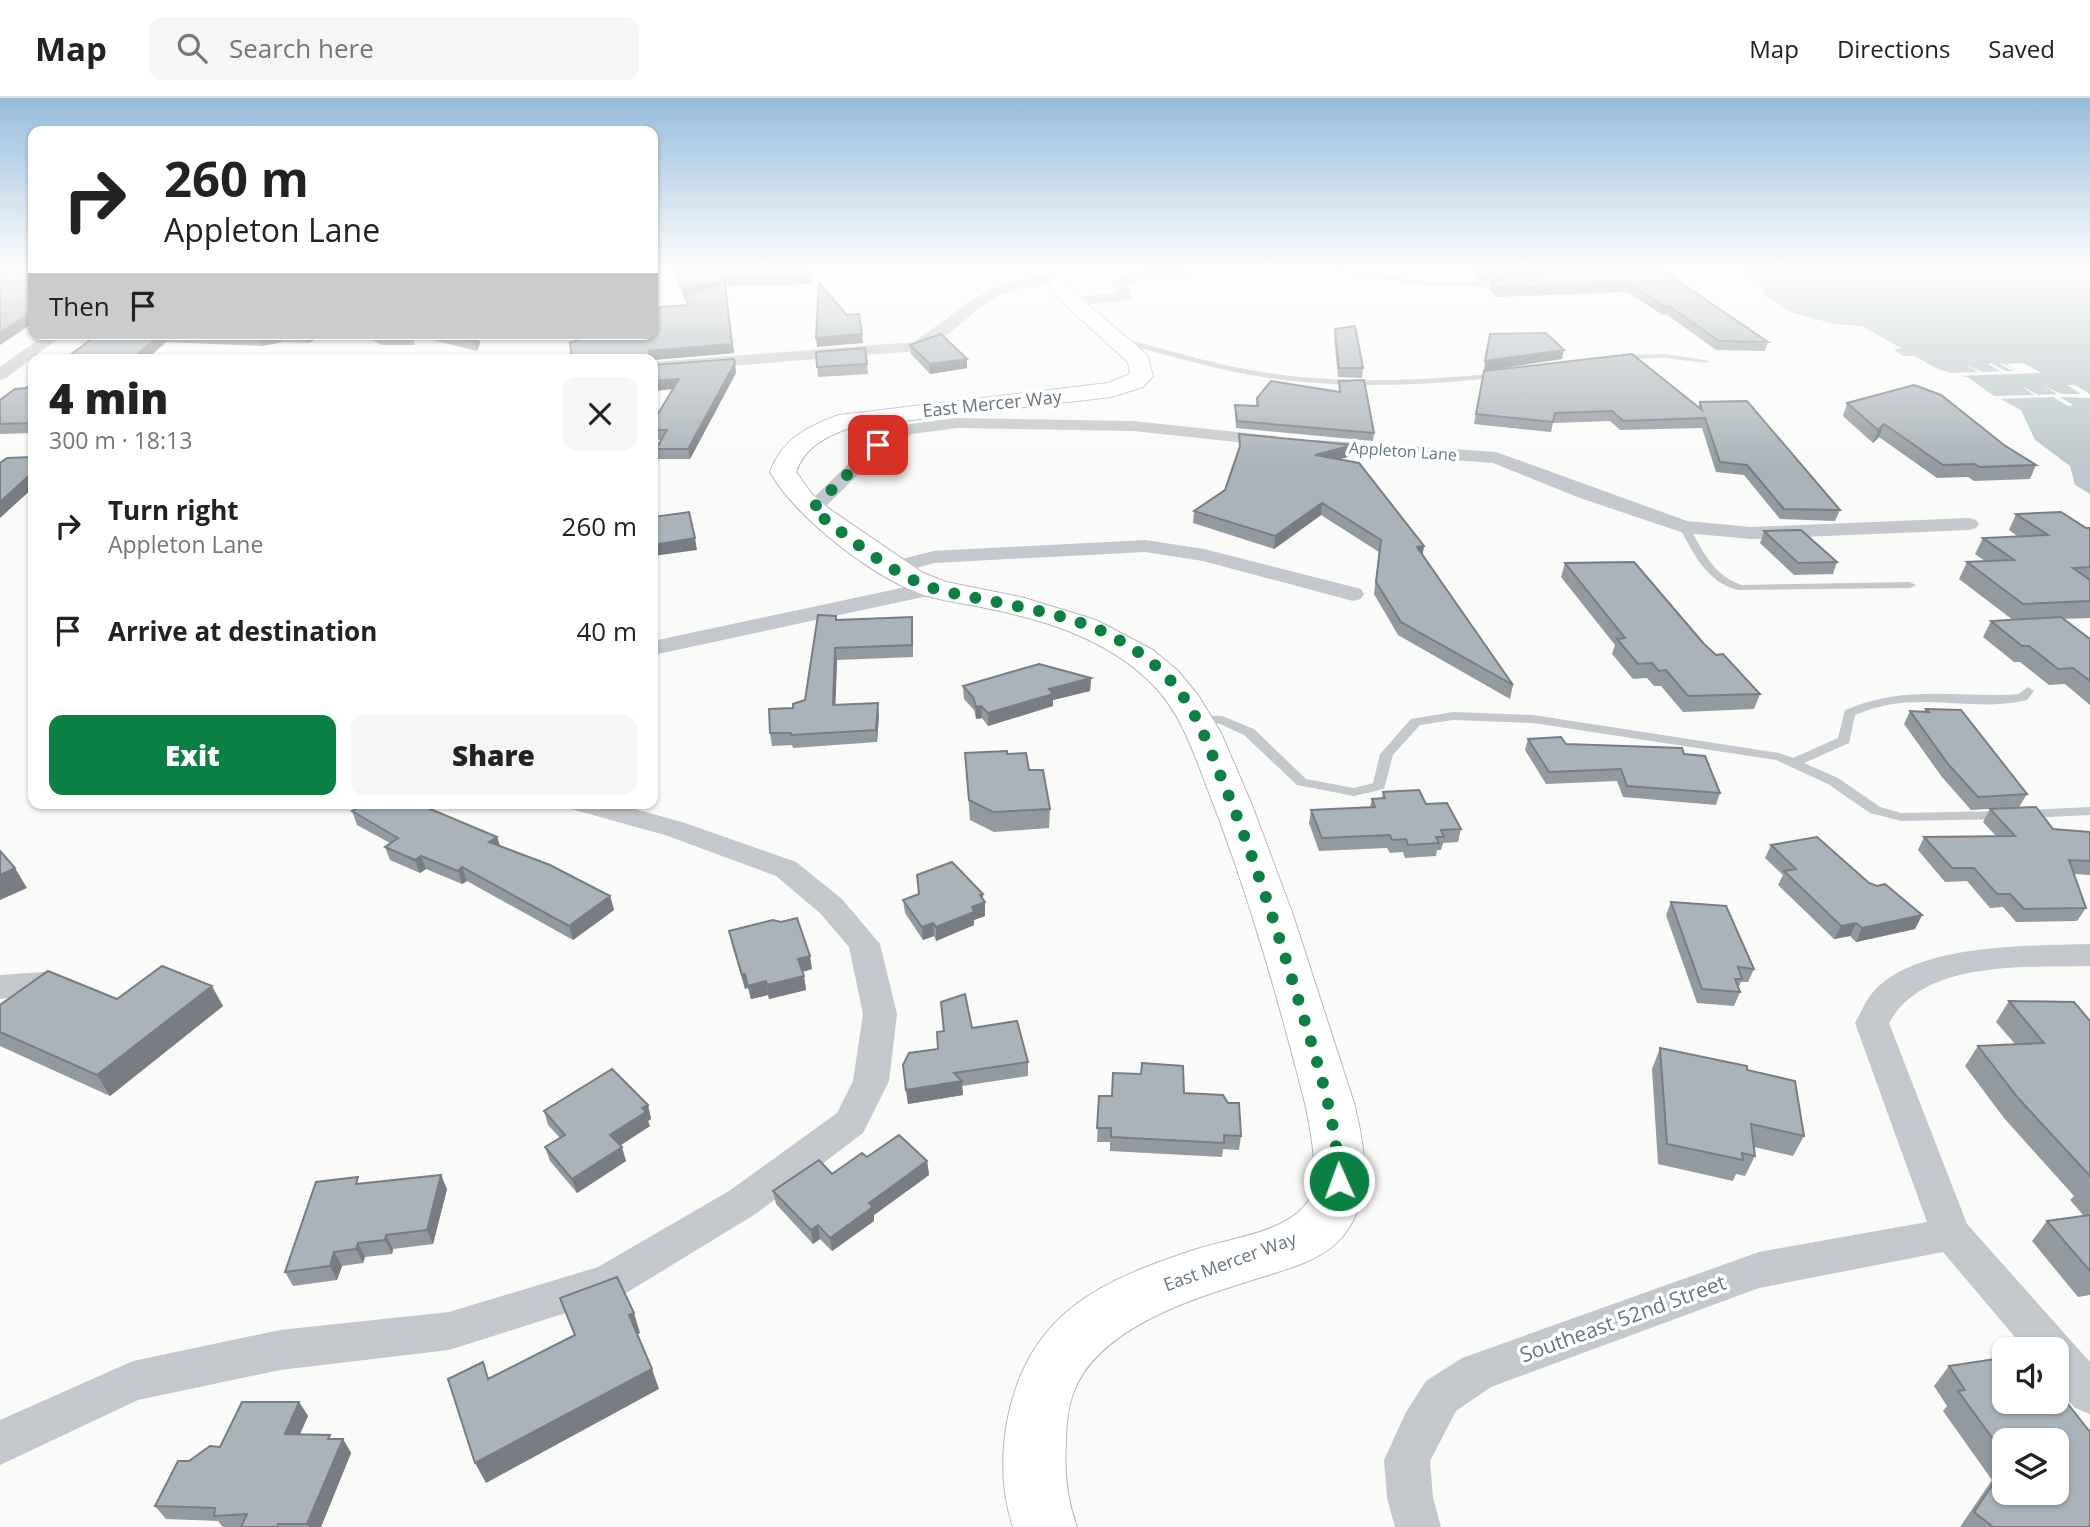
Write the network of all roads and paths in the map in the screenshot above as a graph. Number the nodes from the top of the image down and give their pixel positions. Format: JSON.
{"nodes":[{"id":1,"x":938,"y":335,"type":"edge"},
{"id":2,"x":1113,"y":337,"type":"joint"},
{"id":3,"x":48,"y":340,"type":"edge"},
{"id":4,"x":28,"y":354,"type":"edge"},
{"id":5,"x":29,"y":354,"type":"edge"},
{"id":6,"x":1609,"y":357,"type":"edge"},
{"id":7,"x":1706,"y":361,"type":"dead end"},
{"id":8,"x":658,"y":367,"type":"edge"},
{"id":9,"x":1517,"y":372,"type":"edge"},
{"id":10,"x":0,"y":375,"type":"edge"},
{"id":11,"x":812,"y":509,"type":"junction"},
{"id":12,"x":1969,"y":524,"type":"dead end"},
{"id":13,"x":1684,"y":527,"type":"junction"},
{"id":14,"x":895,"y":568,"type":"junction"},
{"id":15,"x":1910,"y":585,"type":"dead end"},
{"id":16,"x":934,"y":588,"type":"junction"},
{"id":17,"x":1353,"y":594,"type":"dead end"},
{"id":18,"x":658,"y":647,"type":"edge"},
{"id":19,"x":2028,"y":691,"type":"dead end"},
{"id":20,"x":1195,"y":719,"type":"junction"},
{"id":21,"x":1793,"y":763,"type":"junction"},
{"id":22,"x":603,"y":809,"type":"edge"},
{"id":23,"x":2090,"y":811,"type":"edge"},
{"id":24,"x":2090,"y":955,"type":"edge"},
{"id":25,"x":44,"y":984,"type":"edge"},
{"id":26,"x":0,"y":987,"type":"edge"},
{"id":27,"x":1951,"y":1234,"type":"junction"},
{"id":28,"x":2041,"y":1337,"type":"edge"},
{"id":29,"x":2069,"y":1370,"type":"edge"},
{"id":30,"x":2090,"y":1393,"type":"edge"},
{"id":31,"x":0,"y":1443,"type":"edge"},
{"id":32,"x":1045,"y":1527,"type":"edge"},
{"id":33,"x":1418,"y":1527,"type":"edge"}],
"edges":[{"from":1,"to":8,"type":"street"},
{"from":2,"to":9,"type":"lane"},
{"from":2,"to":11,"type":"street","name":"East Mercer Way"},
{"from":3,"to":5,"type":"street"},
{"from":4,"to":10,"type":"street"},
{"from":6,"to":7,"type":"lane"},
{"from":11,"to":13,"type":"street","name":"Appleton Lane"},
{"from":11,"to":14,"type":"street","name":"East Mercer Way"},
{"from":12,"to":13,"type":"street","name":"Appleton Lane"},
{"from":13,"to":15,"type":"lane"},
{"from":14,"to":16,"type":"street","name":"East Mercer Way"},
{"from":14,"to":17,"type":"street"},
{"from":16,"to":18,"type":"street"},
{"from":16,"to":20,"type":"street","name":"East Mercer Way"},
{"from":19,"to":21,"type":"lane"},
{"from":20,"to":21,"type":"lane"},
{"from":20,"to":32,"type":"street","name":"East Mercer Way"},
{"from":21,"to":23,"type":"lane"},
{"from":22,"to":31,"type":"street"},
{"from":24,"to":27,"type":"street"},
{"from":25,"to":26,"type":"street"},
{"from":27,"to":28,"type":"street"},
{"from":27,"to":33,"type":"street","name":"Southeast 52nd Street"},
{"from":29,"to":30,"type":"street"}]}
